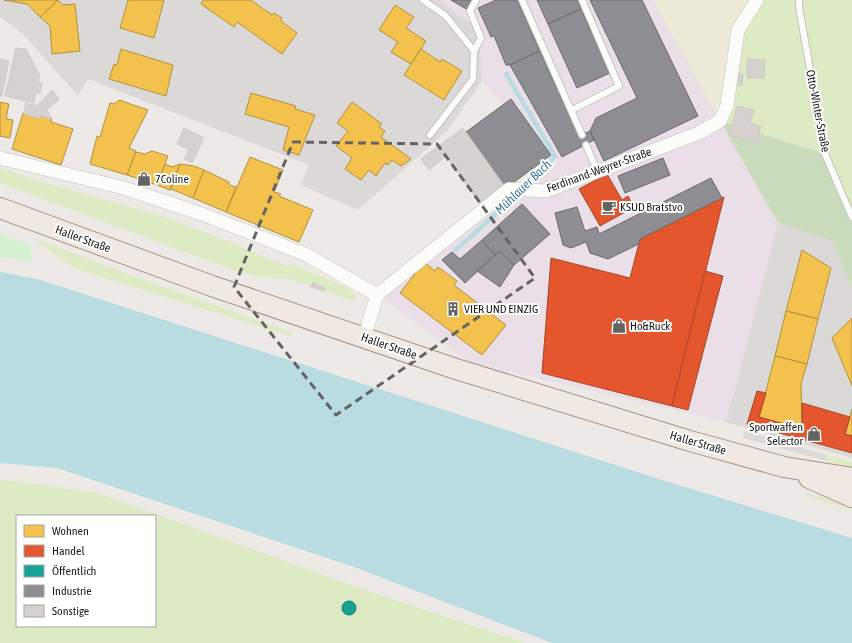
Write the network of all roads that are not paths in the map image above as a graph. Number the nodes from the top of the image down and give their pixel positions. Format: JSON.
{"nodes":[{"id":1,"x":423,"y":0,"type":"edge"},
{"id":2,"x":476,"y":0,"type":"edge"},
{"id":3,"x":522,"y":0,"type":"edge"},
{"id":4,"x":582,"y":0,"type":"edge"},
{"id":5,"x":757,"y":0,"type":"edge"},
{"id":6,"x":799,"y":0,"type":"edge"},
{"id":7,"x":474,"y":51,"type":"junction"},
{"id":8,"x":572,"y":110,"type":"junction"},
{"id":9,"x":582,"y":134,"type":"dead end"},
{"id":10,"x":430,"y":135,"type":"dead end"},
{"id":11,"x":586,"y":145,"type":"dead end"},
{"id":12,"x":0,"y":158,"type":"edge"},
{"id":13,"x":598,"y":170,"type":"junction"},
{"id":14,"x":0,"y":208,"type":"edge"},
{"id":15,"x":852,"y":217,"type":"edge"},
{"id":16,"x":377,"y":295,"type":"junction"},
{"id":17,"x":364,"y":338,"type":"junction"},
{"id":18,"x":784,"y":466,"type":"junction"},
{"id":19,"x":852,"y":478,"type":"edge"},
{"id":20,"x":852,"y":497,"type":"edge"}],
"edges":[{"from":1,"to":7,"type":"lane"},
{"from":2,"to":7,"type":"lane"},
{"from":3,"to":8,"type":"lane"},
{"from":4,"to":8,"type":"lane"},
{"from":5,"to":13,"type":"street","name":"Ferdinand-Weyrer-Straße"},
{"from":6,"to":15,"type":"lane","name":"Otto-Winter-Straße"},
{"from":7,"to":10,"type":"lane"},
{"from":8,"to":9,"type":"lane"},
{"from":11,"to":13,"type":"lane"},
{"from":12,"to":16,"type":"street"},
{"from":13,"to":16,"type":"street","name":"Ferdinand-Weyrer-Straße"},
{"from":14,"to":17,"type":"main road","name":"Haller Straße"},
{"from":16,"to":17,"type":"street"},
{"from":17,"to":18,"type":"main road","name":"Haller Straße"},
{"from":18,"to":19,"type":"main road","name":"Haller Straße"},
{"from":18,"to":20,"type":"main road","name":"Haller Straße"}]}
